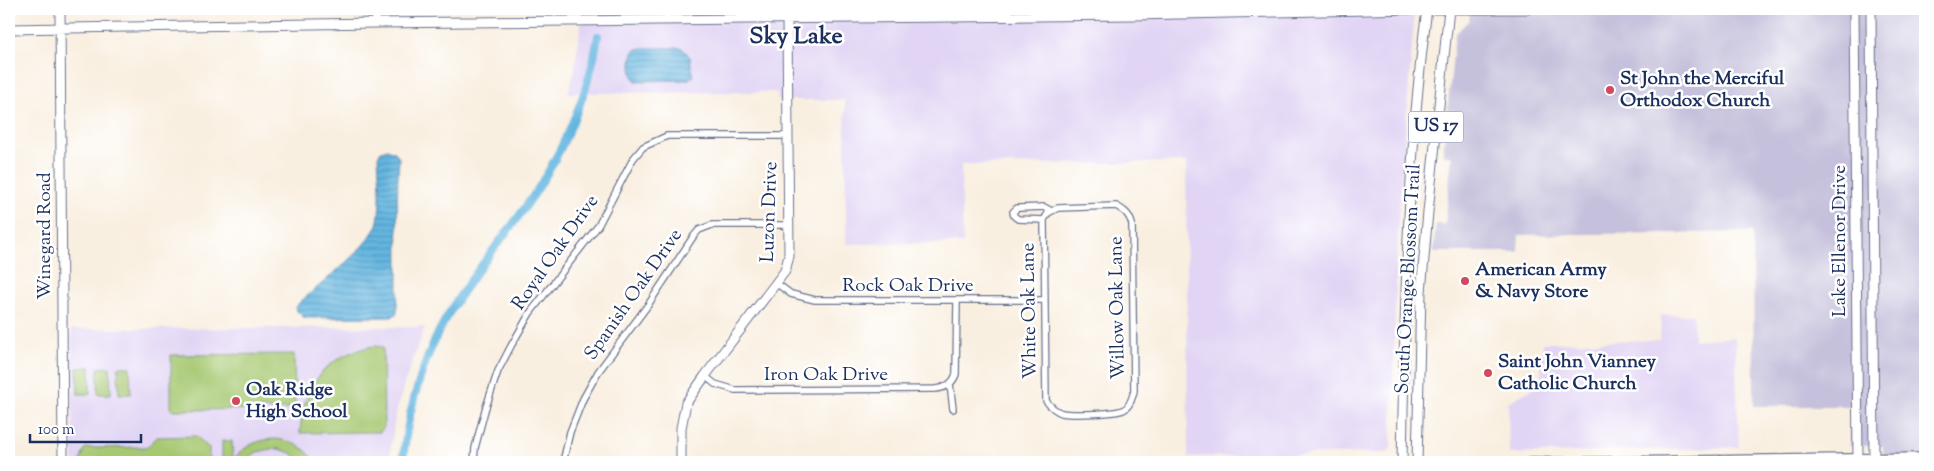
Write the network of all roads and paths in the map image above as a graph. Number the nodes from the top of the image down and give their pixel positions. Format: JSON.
{"nodes":[{"id":1,"x":60,"y":9,"type":"edge"},
{"id":2,"x":667,"y":9,"type":"edge"},
{"id":3,"x":1427,"y":9,"type":"edge"},
{"id":4,"x":1448,"y":9,"type":"edge"},
{"id":5,"x":1527,"y":9,"type":"edge"},
{"id":6,"x":1854,"y":9,"type":"edge"},
{"id":7,"x":1871,"y":9,"type":"edge"},
{"id":8,"x":1133,"y":12,"type":"edge"},
{"id":9,"x":376,"y":14,"type":"edge"},
{"id":10,"x":787,"y":19,"type":"junction"},
{"id":11,"x":666,"y":20,"type":"junction"},
{"id":12,"x":9,"y":29,"type":"edge"},
{"id":13,"x":60,"y":29,"type":"junction"},
{"id":14,"x":788,"y":136,"type":"junction"},
{"id":15,"x":1051,"y":211,"type":"junction"},
{"id":16,"x":1044,"y":220,"type":"junction"},
{"id":17,"x":1872,"y":220,"type":"junction"},
{"id":18,"x":1856,"y":221,"type":"junction"},
{"id":19,"x":789,"y":225,"type":"junction"},
{"id":20,"x":776,"y":283,"type":"junction"},
{"id":21,"x":1044,"y":300,"type":"junction"},
{"id":22,"x":956,"y":301,"type":"junction"},
{"id":23,"x":1405,"y":316,"type":"junction"},
{"id":24,"x":1420,"y":335,"type":"junction"},
{"id":25,"x":704,"y":376,"type":"junction"},
{"id":26,"x":950,"y":384,"type":"junction"},
{"id":27,"x":953,"y":409,"type":"dead end"},
{"id":28,"x":1088,"y":413,"type":"joint"},
{"id":29,"x":1925,"y":456,"type":"edge"},
{"id":30,"x":1858,"y":460,"type":"edge"},
{"id":31,"x":1874,"y":460,"type":"edge"},
{"id":32,"x":1529,"y":461,"type":"dead end"},
{"id":33,"x":63,"y":462,"type":"edge"},
{"id":34,"x":474,"y":462,"type":"edge"},
{"id":35,"x":563,"y":462,"type":"edge"},
{"id":36,"x":682,"y":462,"type":"edge"},
{"id":37,"x":1402,"y":462,"type":"edge"},
{"id":38,"x":1417,"y":462,"type":"edge"}],
"edges":[{"from":1,"to":13,"type":"street","name":"Winegard Road"},
{"from":2,"to":11,"type":"street"},
{"from":3,"to":4,"type":"street"},
{"from":3,"to":8,"type":"street"},
{"from":3,"to":23,"type":"street","name":"South Orange Blossom Trail","number":"US 17"},
{"from":4,"to":5,"type":"street"},
{"from":4,"to":24,"type":"street","name":"South Orange Blossom Trail","number":"US 17"},
{"from":6,"to":18,"type":"street","name":"Lake Ellenor Drive"},
{"from":7,"to":17,"type":"street","name":"Lake Ellenor Drive"},
{"from":8,"to":10,"type":"street"},
{"from":9,"to":11,"type":"street"},
{"from":9,"to":13,"type":"street"},
{"from":10,"to":11,"type":"street"},
{"from":10,"to":14,"type":"street","name":"Luzon Drive"},
{"from":12,"to":13,"type":"street"},
{"from":13,"to":33,"type":"street","name":"Winegard Road"},
{"from":14,"to":19,"type":"street","name":"Luzon Drive"},
{"from":14,"to":34,"type":"street","name":"Royal Oak Drive"},
{"from":15,"to":16,"type":"street","name":"White Oak Lane"},
{"from":15,"to":16,"type":"street"},
{"from":15,"to":28,"type":"street","name":"Willow Oak Lane"},
{"from":16,"to":21,"type":"street","name":"White Oak Lane"},
{"from":17,"to":18,"type":"street"},
{"from":17,"to":31,"type":"street","name":"Lake Ellenor Drive"},
{"from":18,"to":30,"type":"street","name":"Lake Ellenor Drive"},
{"from":19,"to":20,"type":"street","name":"Luzon Drive"},
{"from":19,"to":35,"type":"street","name":"Spanish Oak Drive"},
{"from":20,"to":22,"type":"street","name":"Rock Oak Drive"},
{"from":20,"to":25,"type":"street","name":"Luzon Drive"},
{"from":21,"to":22,"type":"street","name":"Rock Oak Drive"},
{"from":21,"to":28,"type":"street","name":"White Oak Lane"},
{"from":22,"to":26,"type":"street"},
{"from":23,"to":24,"type":"street"},
{"from":23,"to":37,"type":"street","name":"South Orange Blossom Trail","number":"US 17"},
{"from":24,"to":38,"type":"street","name":"South Orange Blossom Trail","number":"US 17"},
{"from":25,"to":26,"type":"street","name":"Iron Oak Drive"},
{"from":25,"to":36,"type":"street","name":"Luzon Drive"},
{"from":26,"to":27,"type":"street"},
{"from":29,"to":31,"type":"street"},
{"from":30,"to":31,"type":"street"},
{"from":30,"to":32,"type":"street"}]}
